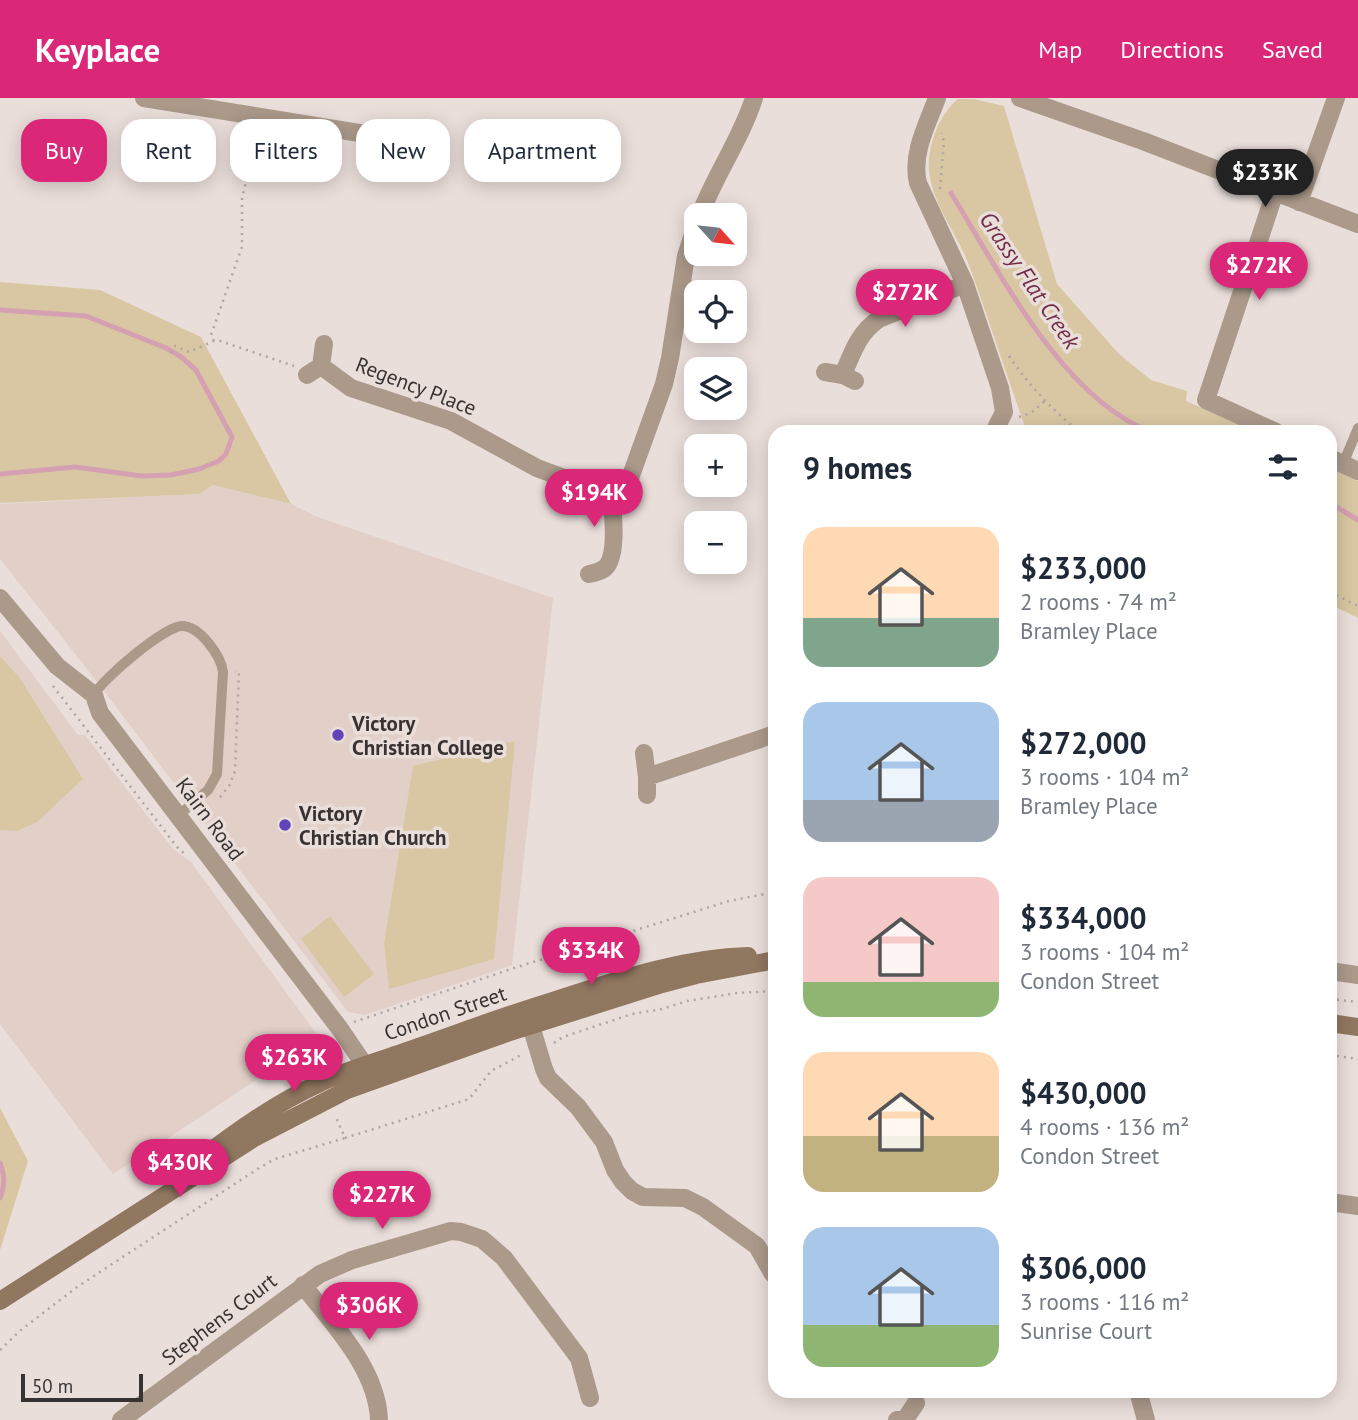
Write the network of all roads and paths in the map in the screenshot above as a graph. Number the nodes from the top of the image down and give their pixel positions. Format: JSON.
{"nodes":[{"id":1,"x":145,"y":98,"type":"edge"},
{"id":2,"x":754,"y":98,"type":"edge"},
{"id":3,"x":1020,"y":98,"type":"edge"},
{"id":4,"x":1336,"y":98,"type":"edge"},
{"id":5,"x":935,"y":102,"type":"edge"},
{"id":6,"x":204,"y":103,"type":"edge"},
{"id":7,"x":262,"y":117,"type":"junction"},
{"id":8,"x":356,"y":132,"type":"edge"},
{"id":9,"x":940,"y":190,"type":"dead end"},
{"id":10,"x":1275,"y":192,"type":"junction"},
{"id":11,"x":1299,"y":202,"type":"junction"},
{"id":12,"x":705,"y":203,"type":"edge"},
{"id":13,"x":1358,"y":224,"type":"edge"},
{"id":14,"x":684,"y":266,"type":"edge"},
{"id":15,"x":965,"y":284,"type":"junction"},
{"id":16,"x":214,"y":341,"type":"junction"},
{"id":17,"x":324,"y":344,"type":"dead end"},
{"id":18,"x":1004,"y":346,"type":"dead end"},
{"id":19,"x":171,"y":353,"type":"dead end"},
{"id":20,"x":314,"y":371,"type":"junction"},
{"id":21,"x":841,"y":376,"type":"dead end"},
{"id":22,"x":1045,"y":401,"type":"junction"},
{"id":23,"x":998,"y":425,"type":"edge"},
{"id":24,"x":1001,"y":425,"type":"edge"},
{"id":25,"x":1071,"y":425,"type":"edge"},
{"id":26,"x":1261,"y":425,"type":"edge"},
{"id":27,"x":1358,"y":428,"type":"edge"},
{"id":28,"x":1344,"y":464,"type":"edge"},
{"id":29,"x":611,"y":494,"type":"junction"},
{"id":30,"x":589,"y":575,"type":"dead end"},
{"id":31,"x":1337,"y":596,"type":"edge"},
{"id":32,"x":0,"y":598,"type":"edge"},
{"id":33,"x":1358,"y":606,"type":"edge"},
{"id":34,"x":223,"y":672,"type":"junction"},
{"id":35,"x":48,"y":680,"type":"dead end"},
{"id":36,"x":94,"y":695,"type":"junction"},
{"id":37,"x":768,"y":736,"type":"edge"},
{"id":38,"x":644,"y":753,"type":"dead end"},
{"id":39,"x":647,"y":777,"type":"junction"},
{"id":40,"x":647,"y":795,"type":"dead end"},
{"id":41,"x":220,"y":796,"type":"dead end"},
{"id":42,"x":179,"y":815,"type":"junction"},
{"id":43,"x":192,"y":860,"type":"dead end"},
{"id":44,"x":768,"y":893,"type":"edge"},
{"id":45,"x":768,"y":958,"type":"edge"},
{"id":46,"x":768,"y":960,"type":"edge"},
{"id":47,"x":1337,"y":972,"type":"edge"},
{"id":48,"x":1358,"y":975,"type":"edge"},
{"id":49,"x":1337,"y":1000,"type":"edge"},
{"id":50,"x":1358,"y":1002,"type":"edge"},
{"id":51,"x":345,"y":1024,"type":"junction"},
{"id":52,"x":1337,"y":1024,"type":"edge"},
{"id":53,"x":531,"y":1026,"type":"junction"},
{"id":54,"x":1358,"y":1027,"type":"edge"},
{"id":55,"x":1337,"y":1056,"type":"edge"},
{"id":56,"x":1358,"y":1059,"type":"edge"},
{"id":57,"x":370,"y":1072,"type":"junction"},
{"id":58,"x":320,"y":1083,"type":"junction"},
{"id":59,"x":328,"y":1099,"type":"junction"},
{"id":60,"x":1337,"y":1203,"type":"edge"},
{"id":61,"x":1358,"y":1206,"type":"edge"},
{"id":62,"x":93,"y":1241,"type":"junction"},
{"id":63,"x":768,"y":1265,"type":"edge"},
{"id":64,"x":303,"y":1285,"type":"junction"},
{"id":65,"x":0,"y":1301,"type":"edge"},
{"id":66,"x":0,"y":1350,"type":"edge"},
{"id":67,"x":590,"y":1398,"type":"dead end"},
{"id":68,"x":1140,"y":1398,"type":"edge"},
{"id":69,"x":916,"y":1404,"type":"dead end"},
{"id":70,"x":903,"y":1419,"type":"edge"},
{"id":71,"x":121,"y":1420,"type":"edge"},
{"id":72,"x":379,"y":1420,"type":"edge"},
{"id":73,"x":1146,"y":1420,"type":"edge"}],
"edges":[{"from":1,"to":6,"type":"street"},
{"from":2,"to":12,"type":"street"},
{"from":3,"to":10,"type":"street"},
{"from":4,"to":11,"type":"street"},
{"from":5,"to":9,"type":"path"},
{"from":5,"to":15,"type":"street"},
{"from":6,"to":7,"type":"street"},
{"from":7,"to":8,"type":"street"},
{"from":7,"to":16,"type":"path"},
{"from":10,"to":11,"type":"street"},
{"from":10,"to":26,"type":"street"},
{"from":11,"to":13,"type":"street"},
{"from":14,"to":29,"type":"street"},
{"from":15,"to":21,"type":"street"},
{"from":15,"to":23,"type":"street"},
{"from":16,"to":19,"type":"path"},
{"from":16,"to":20,"type":"path"},
{"from":17,"to":20,"type":"street"},
{"from":18,"to":22,"type":"path"},
{"from":20,"to":29,"type":"street","name":"Regency Place"},
{"from":22,"to":24,"type":"path"},
{"from":22,"to":25,"type":"path"},
{"from":27,"to":28,"type":"lane"},
{"from":29,"to":30,"type":"street"},
{"from":31,"to":33,"type":"path"},
{"from":32,"to":36,"type":"street","name":"Kairn Road"},
{"from":34,"to":36,"type":"lane"},
{"from":34,"to":41,"type":"path"},
{"from":34,"to":42,"type":"lane"},
{"from":35,"to":43,"type":"path"},
{"from":36,"to":42,"type":"street","name":"Kairn Road"},
{"from":37,"to":39,"type":"street"},
{"from":38,"to":39,"type":"street"},
{"from":39,"to":40,"type":"street"},
{"from":42,"to":51,"type":"street","name":"Kairn Road"},
{"from":44,"to":51,"type":"path"},
{"from":45,"to":57,"type":"main road","name":"Condon Street"},
{"from":46,"to":53,"type":"main road","name":"Condon Street"},
{"from":47,"to":48,"type":"street"},
{"from":49,"to":50,"type":"path"},
{"from":51,"to":57,"type":"street","name":"Kairn Road"},
{"from":51,"to":58,"type":"path"},
{"from":52,"to":54,"type":"main road"},
{"from":53,"to":57,"type":"main road","name":"Condon Street"},
{"from":53,"to":63,"type":"street"},
{"from":55,"to":56,"type":"path"},
{"from":57,"to":58,"type":"main road","name":"Condon Street"},
{"from":57,"to":59,"type":"main road","name":"Condon Street"},
{"from":58,"to":62,"type":"main road","name":"Condon Street"},
{"from":59,"to":62,"type":"main road","name":"Condon Street"},
{"from":59,"to":66,"type":"path"},
{"from":60,"to":61,"type":"street"},
{"from":62,"to":65,"type":"main road","name":"Condon Street"},
{"from":64,"to":67,"type":"street","name":"Stephens Court"},
{"from":64,"to":71,"type":"street","name":"Stephens Court"},
{"from":64,"to":72,"type":"street"},
{"from":68,"to":73,"type":"street"},
{"from":69,"to":70,"type":"street"}]}
